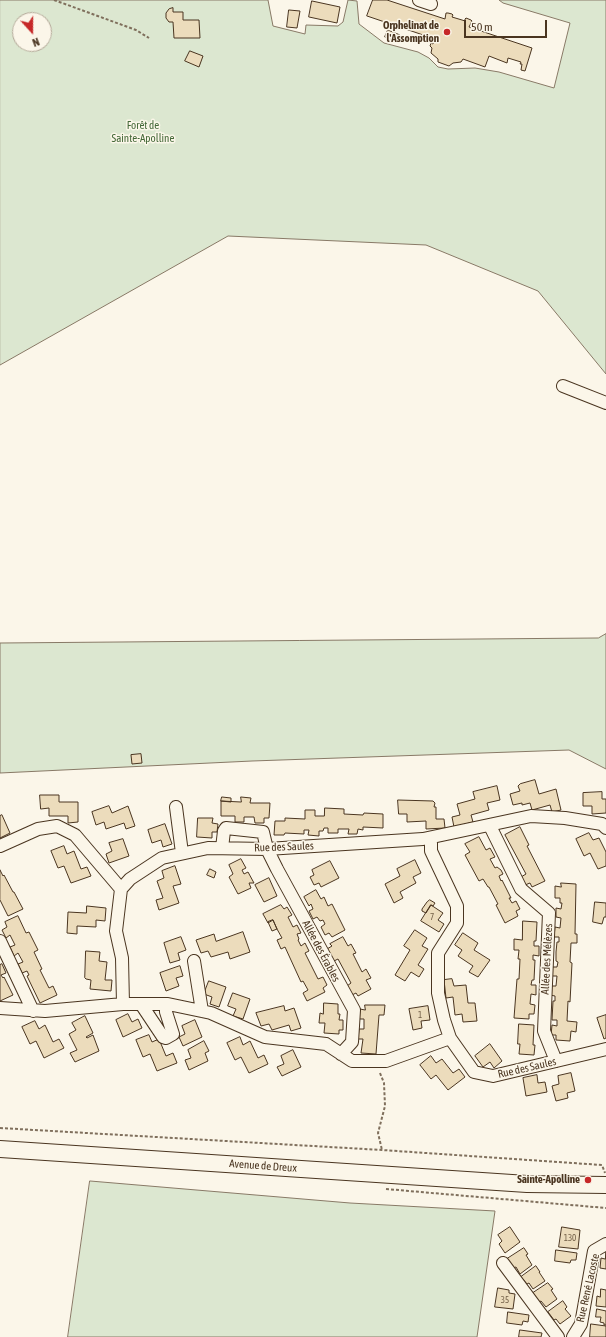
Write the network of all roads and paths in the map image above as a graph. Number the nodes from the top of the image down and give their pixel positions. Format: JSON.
{"nodes":[{"id":1,"x":54,"y":0,"type":"edge"},
{"id":2,"x":419,"y":0,"type":"edge"},
{"id":3,"x":431,"y":4,"type":"dead end"},
{"id":4,"x":149,"y":38,"type":"dead end"},
{"id":5,"x":563,"y":386,"type":"dead end"},
{"id":6,"x":606,"y":403,"type":"edge"},
{"id":7,"x":176,"y":807,"type":"dead end"},
{"id":8,"x":490,"y":826,"type":"junction"},
{"id":9,"x":606,"y":828,"type":"edge"},
{"id":10,"x":432,"y":838,"type":"junction"},
{"id":11,"x":0,"y":846,"type":"edge"},
{"id":12,"x":222,"y":848,"type":"junction"},
{"id":13,"x":268,"y":849,"type":"junction"},
{"id":14,"x":182,"y":853,"type":"junction"},
{"id":15,"x":121,"y":889,"type":"junction"},
{"id":16,"x":0,"y":941,"type":"edge"},
{"id":17,"x":194,"y":961,"type":"dead end"},
{"id":18,"x":123,"y":1004,"type":"junction"},
{"id":19,"x":141,"y":1004,"type":"junction"},
{"id":20,"x":168,"y":1004,"type":"junction"},
{"id":21,"x":0,"y":1008,"type":"edge"},
{"id":22,"x":33,"y":1010,"type":"junction"},
{"id":23,"x":202,"y":1011,"type":"junction"},
{"id":24,"x":450,"y":1038,"type":"junction"},
{"id":25,"x":606,"y":1049,"type":"edge"},
{"id":26,"x":341,"y":1054,"type":"junction"},
{"id":27,"x":375,"y":1061,"type":"junction"},
{"id":28,"x":556,"y":1061,"type":"junction"},
{"id":29,"x":0,"y":1128,"type":"edge"},
{"id":30,"x":0,"y":1148,"type":"edge"},
{"id":31,"x":382,"y":1150,"type":"junction"},
{"id":32,"x":602,"y":1165,"type":"dead end"},
{"id":33,"x":527,"y":1184,"type":"junction"},
{"id":34,"x":606,"y":1185,"type":"edge"},
{"id":35,"x":606,"y":1194,"type":"edge"},
{"id":36,"x":606,"y":1244,"type":"edge"},
{"id":37,"x":503,"y":1263,"type":"dead end"},
{"id":38,"x":558,"y":1337,"type":"edge"},
{"id":39,"x":573,"y":1337,"type":"edge"}],
"edges":[{"from":1,"to":4,"type":"path"},
{"from":2,"to":3,"type":"street"},
{"from":5,"to":6,"type":"street"},
{"from":7,"to":14,"type":"street"},
{"from":8,"to":9,"type":"street","name":"Rue des Saules"},
{"from":8,"to":10,"type":"street","name":"Rue des Saules"},
{"from":8,"to":28,"type":"street","name":"Allée des Mélèzes"},
{"from":10,"to":13,"type":"street","name":"Rue des Saules"},
{"from":10,"to":24,"type":"street","name":"Rue des Saules"},
{"from":11,"to":15,"type":"street"},
{"from":12,"to":13,"type":"street","name":"Rue des Saules"},
{"from":12,"to":13,"type":"street","name":"Allée des Érables"},
{"from":12,"to":14,"type":"street","name":"Rue des Saules"},
{"from":13,"to":26,"type":"street","name":"Allée des Érables"},
{"from":14,"to":15,"type":"street","name":"Rue des Saules"},
{"from":15,"to":18,"type":"street"},
{"from":16,"to":22,"type":"street"},
{"from":17,"to":23,"type":"street"},
{"from":18,"to":19,"type":"street"},
{"from":18,"to":22,"type":"street"},
{"from":19,"to":20,"type":"street"},
{"from":19,"to":20,"type":"street"},
{"from":20,"to":23,"type":"street"},
{"from":21,"to":22,"type":"street"},
{"from":23,"to":26,"type":"street"},
{"from":24,"to":27,"type":"street"},
{"from":24,"to":28,"type":"street","name":"Rue des Saules"},
{"from":25,"to":28,"type":"street","name":"Rue des Saules"},
{"from":26,"to":27,"type":"street"},
{"from":27,"to":31,"type":"path"},
{"from":29,"to":31,"type":"path"},
{"from":30,"to":33,"type":"main road","name":"Avenue de Dreux"},
{"from":31,"to":32,"type":"path"},
{"from":33,"to":34,"type":"main road","name":"Avenue de Dreux"},
{"from":33,"to":35,"type":"main road","name":"Avenue de Dreux"},
{"from":36,"to":39,"type":"street","name":"Rue René Lacoste"},
{"from":37,"to":38,"type":"street"}]}
